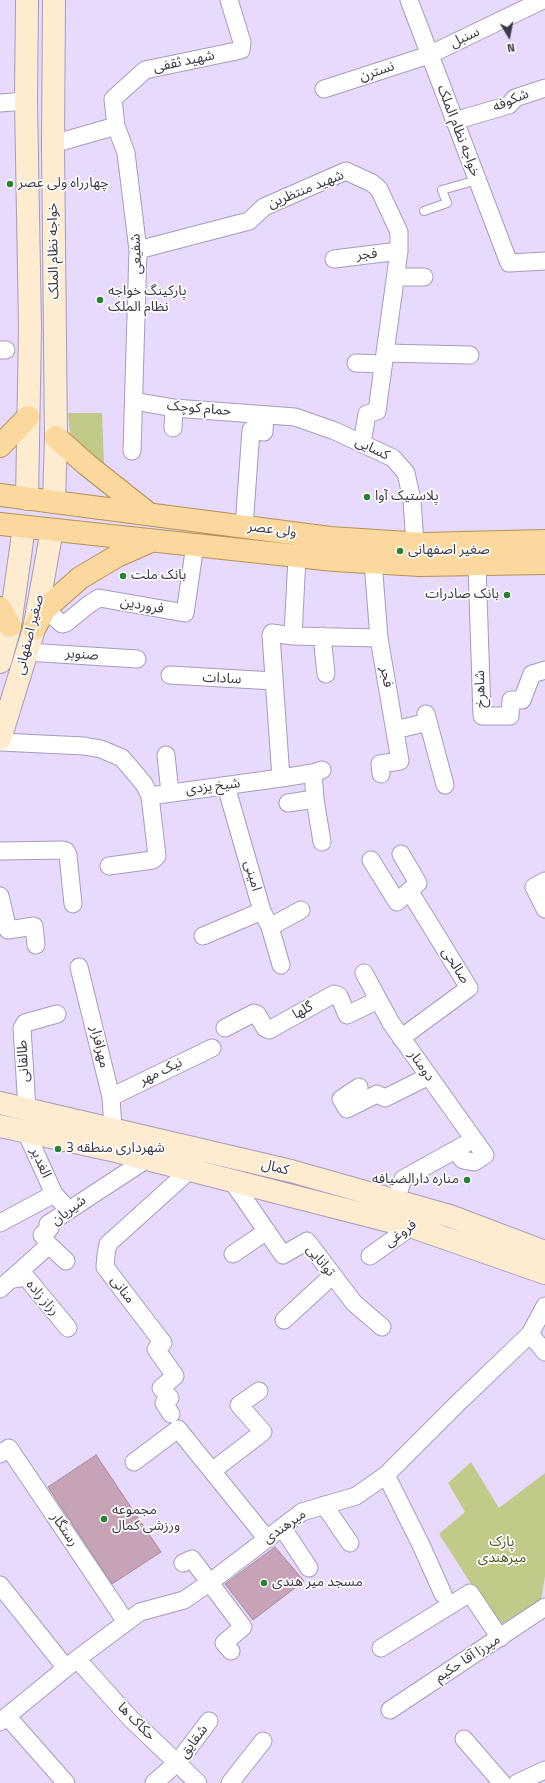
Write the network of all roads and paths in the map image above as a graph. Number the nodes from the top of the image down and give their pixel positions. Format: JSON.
{"nodes":[{"id":1,"x":27,"y":0,"type":"edge"},
{"id":2,"x":54,"y":0,"type":"edge"},
{"id":3,"x":229,"y":0,"type":"edge"},
{"id":4,"x":409,"y":0,"type":"edge"},
{"id":5,"x":544,"y":0,"type":"edge"},
{"id":6,"x":430,"y":55,"type":"junction"},
{"id":7,"x":545,"y":88,"type":"edge"},
{"id":8,"x":324,"y":89,"type":"dead end"},
{"id":9,"x":26,"y":101,"type":"junction"},
{"id":10,"x":0,"y":103,"type":"edge"},
{"id":11,"x":454,"y":121,"type":"junction"},
{"id":12,"x":116,"y":126,"type":"junction"},
{"id":13,"x":53,"y":144,"type":"junction"},
{"id":14,"x":477,"y":180,"type":"junction"},
{"id":15,"x":424,"y":211,"type":"dead end"},
{"id":16,"x":138,"y":250,"type":"junction"},
{"id":17,"x":399,"y":251,"type":"junction"},
{"id":18,"x":334,"y":258,"type":"dead end"},
{"id":19,"x":545,"y":261,"type":"edge"},
{"id":20,"x":396,"y":277,"type":"junction"},
{"id":21,"x":424,"y":277,"type":"dead end"},
{"id":22,"x":470,"y":355,"type":"dead end"},
{"id":23,"x":383,"y":358,"type":"junction"},
{"id":24,"x":356,"y":363,"type":"dead end"},
{"id":25,"x":134,"y":401,"type":"junction"},
{"id":26,"x":174,"y":408,"type":"junction"},
{"id":27,"x":265,"y":415,"type":"junction"},
{"id":28,"x":28,"y":417,"type":"junction"},
{"id":29,"x":172,"y":428,"type":"dead end"},
{"id":30,"x":56,"y":437,"type":"junction"},
{"id":31,"x":362,"y":443,"type":"junction"},
{"id":32,"x":0,"y":446,"type":"edge"},
{"id":33,"x":132,"y":451,"type":"dead end"},
{"id":34,"x":0,"y":495,"type":"edge"},
{"id":35,"x":27,"y":499,"type":"junction"},
{"id":36,"x":54,"y":502,"type":"junction"},
{"id":37,"x":149,"y":514,"type":"junction"},
{"id":38,"x":0,"y":524,"type":"edge"},
{"id":39,"x":24,"y":527,"type":"junction"},
{"id":40,"x":244,"y":527,"type":"junction"},
{"id":41,"x":52,"y":530,"type":"junction"},
{"id":42,"x":152,"y":541,"type":"junction"},
{"id":43,"x":545,"y":541,"type":"edge"},
{"id":44,"x":415,"y":543,"type":"junction"},
{"id":45,"x":195,"y":545,"type":"junction"},
{"id":46,"x":297,"y":557,"type":"junction"},
{"id":47,"x":373,"y":562,"type":"junction"},
{"id":48,"x":545,"y":563,"type":"edge"},
{"id":49,"x":477,"y":564,"type":"junction"},
{"id":50,"x":45,"y":609,"type":"junction"},
{"id":51,"x":5,"y":617,"type":"edge"},
{"id":52,"x":34,"y":629,"type":"junction"},
{"id":53,"x":293,"y":636,"type":"junction"},
{"id":54,"x":322,"y":636,"type":"junction"},
{"id":55,"x":379,"y":638,"type":"junction"},
{"id":56,"x":27,"y":652,"type":"junction"},
{"id":57,"x":137,"y":659,"type":"dead end"},
{"id":58,"x":0,"y":662,"type":"edge"},
{"id":59,"x":545,"y":670,"type":"edge"},
{"id":60,"x":326,"y":674,"type":"dead end"},
{"id":61,"x":170,"y":676,"type":"dead end"},
{"id":62,"x":274,"y":681,"type":"junction"},
{"id":63,"x":395,"y":730,"type":"junction"},
{"id":64,"x":0,"y":739,"type":"edge"},
{"id":65,"x":0,"y":742,"type":"edge"},
{"id":66,"x":166,"y":755,"type":"dead end"},
{"id":67,"x":382,"y":774,"type":"dead end"},
{"id":68,"x":281,"y":778,"type":"junction"},
{"id":69,"x":445,"y":785,"type":"dead end"},
{"id":70,"x":226,"y":786,"type":"junction"},
{"id":71,"x":170,"y":793,"type":"junction"},
{"id":72,"x":150,"y":796,"type":"junction"},
{"id":73,"x":315,"y":799,"type":"junction"},
{"id":74,"x":288,"y":803,"type":"dead end"},
{"id":75,"x":322,"y":842,"type":"dead end"},
{"id":76,"x":0,"y":851,"type":"edge"},
{"id":77,"x":401,"y":854,"type":"dead end"},
{"id":78,"x":371,"y":860,"type":"dead end"},
{"id":79,"x":109,"y":866,"type":"dead end"},
{"id":80,"x":545,"y":881,"type":"edge"},
{"id":81,"x":410,"y":892,"type":"junction"},
{"id":82,"x":0,"y":896,"type":"edge"},
{"id":83,"x":73,"y":904,"type":"dead end"},
{"id":84,"x":301,"y":910,"type":"dead end"},
{"id":85,"x":545,"y":910,"type":"edge"},
{"id":86,"x":262,"y":911,"type":"junction"},
{"id":87,"x":270,"y":927,"type":"junction"},
{"id":88,"x":203,"y":936,"type":"dead end"},
{"id":89,"x":36,"y":945,"type":"dead end"},
{"id":90,"x":281,"y":965,"type":"dead end"},
{"id":91,"x":79,"y":967,"type":"dead end"},
{"id":92,"x":364,"y":973,"type":"dead end"},
{"id":93,"x":378,"y":1000,"type":"junction"},
{"id":94,"x":57,"y":1014,"type":"dead end"},
{"id":95,"x":225,"y":1028,"type":"dead end"},
{"id":96,"x":401,"y":1038,"type":"junction"},
{"id":97,"x":212,"y":1048,"type":"dead end"},
{"id":98,"x":429,"y":1076,"type":"junction"},
{"id":99,"x":359,"y":1087,"type":"dead end"},
{"id":100,"x":111,"y":1097,"type":"junction"},
{"id":101,"x":0,"y":1103,"type":"edge"},
{"id":102,"x":28,"y":1109,"type":"junction"},
{"id":103,"x":0,"y":1126,"type":"edge"},
{"id":104,"x":113,"y":1129,"type":"junction"},
{"id":105,"x":26,"y":1132,"type":"junction"},
{"id":106,"x":474,"y":1140,"type":"junction"},
{"id":107,"x":455,"y":1150,"type":"junction"},
{"id":108,"x":147,"y":1159,"type":"junction"},
{"id":109,"x":190,"y":1170,"type":"junction"},
{"id":110,"x":232,"y":1181,"type":"junction"},
{"id":111,"x":54,"y":1194,"type":"junction"},
{"id":112,"x":395,"y":1200,"type":"junction"},
{"id":113,"x":68,"y":1209,"type":"junction"},
{"id":114,"x":431,"y":1211,"type":"junction"},
{"id":115,"x":390,"y":1221,"type":"junction"},
{"id":116,"x":0,"y":1223,"type":"edge"},
{"id":117,"x":413,"y":1227,"type":"junction"},
{"id":118,"x":267,"y":1231,"type":"junction"},
{"id":119,"x":49,"y":1245,"type":"junction"},
{"id":120,"x":545,"y":1252,"type":"edge"},
{"id":121,"x":233,"y":1254,"type":"dead end"},
{"id":122,"x":370,"y":1256,"type":"dead end"},
{"id":123,"x":66,"y":1261,"type":"dead end"},
{"id":124,"x":545,"y":1274,"type":"edge"},
{"id":125,"x":333,"y":1275,"type":"junction"},
{"id":126,"x":6,"y":1284,"type":"edge"},
{"id":127,"x":545,"y":1306,"type":"edge"},
{"id":128,"x":284,"y":1320,"type":"dead end"},
{"id":129,"x":382,"y":1327,"type":"dead end"},
{"id":130,"x":68,"y":1328,"type":"dead end"},
{"id":131,"x":530,"y":1334,"type":"junction"},
{"id":132,"x":545,"y":1352,"type":"edge"},
{"id":133,"x":258,"y":1391,"type":"dead end"},
{"id":134,"x":174,"y":1422,"type":"junction"},
{"id":135,"x":0,"y":1454,"type":"edge"},
{"id":136,"x":134,"y":1462,"type":"dead end"},
{"id":137,"x":212,"y":1471,"type":"junction"},
{"id":138,"x":386,"y":1475,"type":"junction"},
{"id":139,"x":324,"y":1505,"type":"junction"},
{"id":140,"x":282,"y":1528,"type":"junction"},
{"id":141,"x":267,"y":1539,"type":"junction"},
{"id":142,"x":350,"y":1543,"type":"dead end"},
{"id":143,"x":183,"y":1563,"type":"dead end"},
{"id":144,"x":309,"y":1568,"type":"dead end"},
{"id":145,"x":209,"y":1583,"type":"junction"},
{"id":146,"x":0,"y":1585,"type":"edge"},
{"id":147,"x":443,"y":1594,"type":"dead end"},
{"id":148,"x":545,"y":1607,"type":"edge"},
{"id":149,"x":126,"y":1622,"type":"junction"},
{"id":150,"x":500,"y":1638,"type":"junction"},
{"id":151,"x":381,"y":1648,"type":"dead end"},
{"id":152,"x":231,"y":1651,"type":"dead end"},
{"id":153,"x":72,"y":1664,"type":"junction"},
{"id":154,"x":390,"y":1710,"type":"dead end"},
{"id":155,"x":4,"y":1719,"type":"edge"},
{"id":156,"x":209,"y":1721,"type":"dead end"},
{"id":157,"x":464,"y":1739,"type":"dead end"},
{"id":158,"x":263,"y":1741,"type":"dead end"},
{"id":159,"x":178,"y":1762,"type":"junction"},
{"id":160,"x":545,"y":1770,"type":"edge"},
{"id":161,"x":66,"y":1783,"type":"edge"},
{"id":162,"x":154,"y":1783,"type":"edge"},
{"id":163,"x":198,"y":1783,"type":"edge"},
{"id":164,"x":230,"y":1783,"type":"edge"},
{"id":165,"x":502,"y":1783,"type":"edge"},
{"id":166,"x":517,"y":1783,"type":"edge"}],
"edges":[{"from":1,"to":9,"type":"main road","name":"خواجه نظام الملک"},
{"from":2,"to":13,"type":"main road","name":"خواجه نظام الملک"},
{"from":3,"to":12,"type":"street","name":"شهید ثقفی"},
{"from":4,"to":6,"type":"street","name":"خواجه نظام الملک"},
{"from":5,"to":6,"type":"street","name":"سنبل"},
{"from":6,"to":8,"type":"street","name":"نسترن"},
{"from":6,"to":11,"type":"street","name":"خواجه نظام الملک"},
{"from":7,"to":11,"type":"street","name":"شکوفه"},
{"from":9,"to":10,"type":"street"},
{"from":9,"to":28,"type":"main road","name":"خواجه نظام الملک"},
{"from":11,"to":14,"type":"street","name":"خواجه نظام الملک"},
{"from":12,"to":13,"type":"street"},
{"from":12,"to":16,"type":"street","name":"شفیعی"},
{"from":13,"to":30,"type":"main road","name":"خواجه نظام الملک"},
{"from":14,"to":15,"type":"lane"},
{"from":14,"to":19,"type":"street","name":"خواجه نظام الملک"},
{"from":16,"to":17,"type":"street","name":"شهید منتظرین"},
{"from":16,"to":25,"type":"street","name":"شفیعی"},
{"from":17,"to":18,"type":"street","name":"فجر"},
{"from":17,"to":20,"type":"street","name":"شهید منتظرین"},
{"from":20,"to":21,"type":"street"},
{"from":20,"to":23,"type":"street","name":"شهید منتظرین"},
{"from":22,"to":23,"type":"street"},
{"from":23,"to":24,"type":"street"},
{"from":23,"to":31,"type":"street","name":"شهید منتظرین"},
{"from":25,"to":26,"type":"street","name":"حمام کوچک"},
{"from":25,"to":33,"type":"street","name":"شفیعی"},
{"from":26,"to":27,"type":"street","name":"حمام کوچک"},
{"from":26,"to":29,"type":"street"},
{"from":27,"to":31,"type":"street","name":"کسایی"},
{"from":27,"to":40,"type":"street"},
{"from":28,"to":32,"type":"main road"},
{"from":28,"to":35,"type":"main road","name":"خواجه نظام الملک"},
{"from":30,"to":36,"type":"main road","name":"خواجه نظام الملک"},
{"from":30,"to":37,"type":"main road"},
{"from":31,"to":44,"type":"street","name":"کسایی"},
{"from":34,"to":35,"type":"main road","name":"ولی عصر"},
{"from":35,"to":36,"type":"main road","name":"ولی عصر"},
{"from":35,"to":39,"type":"main road"},
{"from":36,"to":37,"type":"main road","name":"ولی عصر"},
{"from":36,"to":41,"type":"main road"},
{"from":37,"to":40,"type":"main road","name":"ولی عصر"},
{"from":38,"to":39,"type":"main road","name":"ولی عصر"},
{"from":39,"to":41,"type":"main road","name":"ولی عصر"},
{"from":39,"to":51,"type":"main road","name":"صغیر اصفهانی"},
{"from":40,"to":44,"type":"main road","name":"ولی عصر"},
{"from":41,"to":42,"type":"main road","name":"ولی عصر"},
{"from":41,"to":52,"type":"main road","name":"صغیر اصفهانی"},
{"from":42,"to":45,"type":"main road","name":"ولی عصر"},
{"from":42,"to":50,"type":"main road"},
{"from":43,"to":44,"type":"main road","name":"ولی عصر"},
{"from":45,"to":46,"type":"main road","name":"ولی عصر"},
{"from":45,"to":50,"type":"street","name":"فروردین"},
{"from":46,"to":47,"type":"main road","name":"ولی عصر"},
{"from":46,"to":53,"type":"street"},
{"from":47,"to":49,"type":"main road","name":"ولی عصر"},
{"from":47,"to":55,"type":"street","name":"فجر"},
{"from":48,"to":49,"type":"main road","name":"ولی عصر"},
{"from":49,"to":59,"type":"street","name":"شاهرخ"},
{"from":50,"to":52,"type":"main road"},
{"from":51,"to":58,"type":"main road","name":"صغیر اصفهانی"},
{"from":52,"to":56,"type":"main road","name":"صغیر اصفهانی"},
{"from":53,"to":54,"type":"street"},
{"from":53,"to":62,"type":"street"},
{"from":54,"to":55,"type":"street"},
{"from":54,"to":60,"type":"street"},
{"from":55,"to":63,"type":"street","name":"فجر"},
{"from":56,"to":57,"type":"street","name":"صنوبر"},
{"from":56,"to":64,"type":"main road","name":"صغیر اصفهانی"},
{"from":61,"to":62,"type":"street","name":"سادات"},
{"from":62,"to":68,"type":"street"},
{"from":63,"to":67,"type":"street","name":"فجر"},
{"from":63,"to":69,"type":"street"},
{"from":65,"to":72,"type":"street"},
{"from":66,"to":71,"type":"street"},
{"from":68,"to":70,"type":"street","name":"شیخ یزدی"},
{"from":68,"to":73,"type":"street","name":"شیخ یزدی"},
{"from":70,"to":71,"type":"street","name":"شیخ یزدی"},
{"from":70,"to":86,"type":"street","name":"امینی"},
{"from":71,"to":72,"type":"street","name":"شیخ یزدی"},
{"from":72,"to":79,"type":"street"},
{"from":73,"to":74,"type":"street"},
{"from":73,"to":75,"type":"street"},
{"from":76,"to":83,"type":"street"},
{"from":77,"to":81,"type":"street"},
{"from":78,"to":81,"type":"street"},
{"from":80,"to":85,"type":"street"},
{"from":81,"to":96,"type":"street","name":"صالحی"},
{"from":82,"to":89,"type":"street"},
{"from":84,"to":87,"type":"street"},
{"from":86,"to":87,"type":"street","name":"امینی"},
{"from":86,"to":88,"type":"street"},
{"from":87,"to":90,"type":"street","name":"امینی"},
{"from":91,"to":100,"type":"street","name":"مهرافزار"},
{"from":92,"to":93,"type":"street","name":"دومنار"},
{"from":93,"to":95,"type":"street","name":"گلها"},
{"from":93,"to":96,"type":"street","name":"دومنار"},
{"from":94,"to":102,"type":"street","name":"طالقانی"},
{"from":96,"to":98,"type":"street","name":"دومنار"},
{"from":97,"to":100,"type":"street","name":"نیک مهر"},
{"from":98,"to":99,"type":"street"},
{"from":98,"to":106,"type":"street","name":"دومنار"},
{"from":100,"to":104,"type":"street","name":"مهرافزار"},
{"from":101,"to":102,"type":"main road","name":"کمال"},
{"from":102,"to":104,"type":"main road","name":"کمال"},
{"from":103,"to":105,"type":"main road","name":"کمال"},
{"from":104,"to":112,"type":"main road","name":"کمال"},
{"from":105,"to":108,"type":"main road","name":"کمال"},
{"from":105,"to":111,"type":"street","name":"الغدیر"},
{"from":106,"to":107,"type":"street"},
{"from":106,"to":107,"type":"street","name":"دومنار"},
{"from":107,"to":112,"type":"street"},
{"from":108,"to":109,"type":"main road","name":"کمال"},
{"from":108,"to":113,"type":"street","name":"شیریان"},
{"from":109,"to":110,"type":"main road","name":"کمال"},
{"from":109,"to":134,"type":"street","name":"منانی"},
{"from":110,"to":115,"type":"main road","name":"کمال"},
{"from":110,"to":118,"type":"street","name":"توانایی"},
{"from":111,"to":113,"type":"street","name":"الغدیر"},
{"from":111,"to":116,"type":"street","name":"الغدیر"},
{"from":112,"to":114,"type":"main road","name":"کمال"},
{"from":112,"to":115,"type":"street"},
{"from":113,"to":119,"type":"street","name":"شیریان"},
{"from":114,"to":117,"type":"street","name":"فروغی"},
{"from":114,"to":120,"type":"main road","name":"کمال"},
{"from":115,"to":117,"type":"main road","name":"کمال"},
{"from":117,"to":122,"type":"street","name":"فروغی"},
{"from":117,"to":124,"type":"main road","name":"کمال"},
{"from":118,"to":121,"type":"street"},
{"from":118,"to":125,"type":"street","name":"توانایی"},
{"from":119,"to":123,"type":"street"},
{"from":119,"to":126,"type":"street","name":"شیریان"},
{"from":125,"to":128,"type":"street"},
{"from":125,"to":129,"type":"street","name":"توانایی"},
{"from":126,"to":130,"type":"street","name":"رزاز زاده"},
{"from":127,"to":131,"type":"street","name":"میرهندی"},
{"from":131,"to":132,"type":"street"},
{"from":131,"to":138,"type":"street","name":"میرهندی"},
{"from":133,"to":137,"type":"street"},
{"from":134,"to":136,"type":"street"},
{"from":134,"to":137,"type":"street"},
{"from":135,"to":149,"type":"street","name":"رستگار"},
{"from":137,"to":141,"type":"street"},
{"from":138,"to":139,"type":"street","name":"میرهندی"},
{"from":138,"to":147,"type":"street"},
{"from":139,"to":140,"type":"street","name":"میرهندی"},
{"from":139,"to":142,"type":"street"},
{"from":140,"to":141,"type":"street","name":"میرهندی"},
{"from":140,"to":144,"type":"street"},
{"from":141,"to":145,"type":"street","name":"میرهندی"},
{"from":143,"to":145,"type":"street"},
{"from":145,"to":149,"type":"street","name":"میرهندی"},
{"from":145,"to":152,"type":"street"},
{"from":146,"to":153,"type":"street","name":"حکاک ها"},
{"from":148,"to":150,"type":"street","name":"میرزا آقا حکیم"},
{"from":149,"to":153,"type":"street","name":"میرهندی"},
{"from":150,"to":151,"type":"street"},
{"from":150,"to":154,"type":"street","name":"میرزا آقا حکیم"},
{"from":153,"to":155,"type":"street","name":"میرهندی"},
{"from":153,"to":159,"type":"street","name":"حکاک ها"},
{"from":155,"to":161,"type":"street"},
{"from":156,"to":159,"type":"street","name":"شقایق"},
{"from":157,"to":165,"type":"street"},
{"from":158,"to":164,"type":"street"},
{"from":159,"to":162,"type":"street","name":"شقایق"},
{"from":159,"to":163,"type":"street","name":"حکاک ها"},
{"from":160,"to":166,"type":"street"}]}
